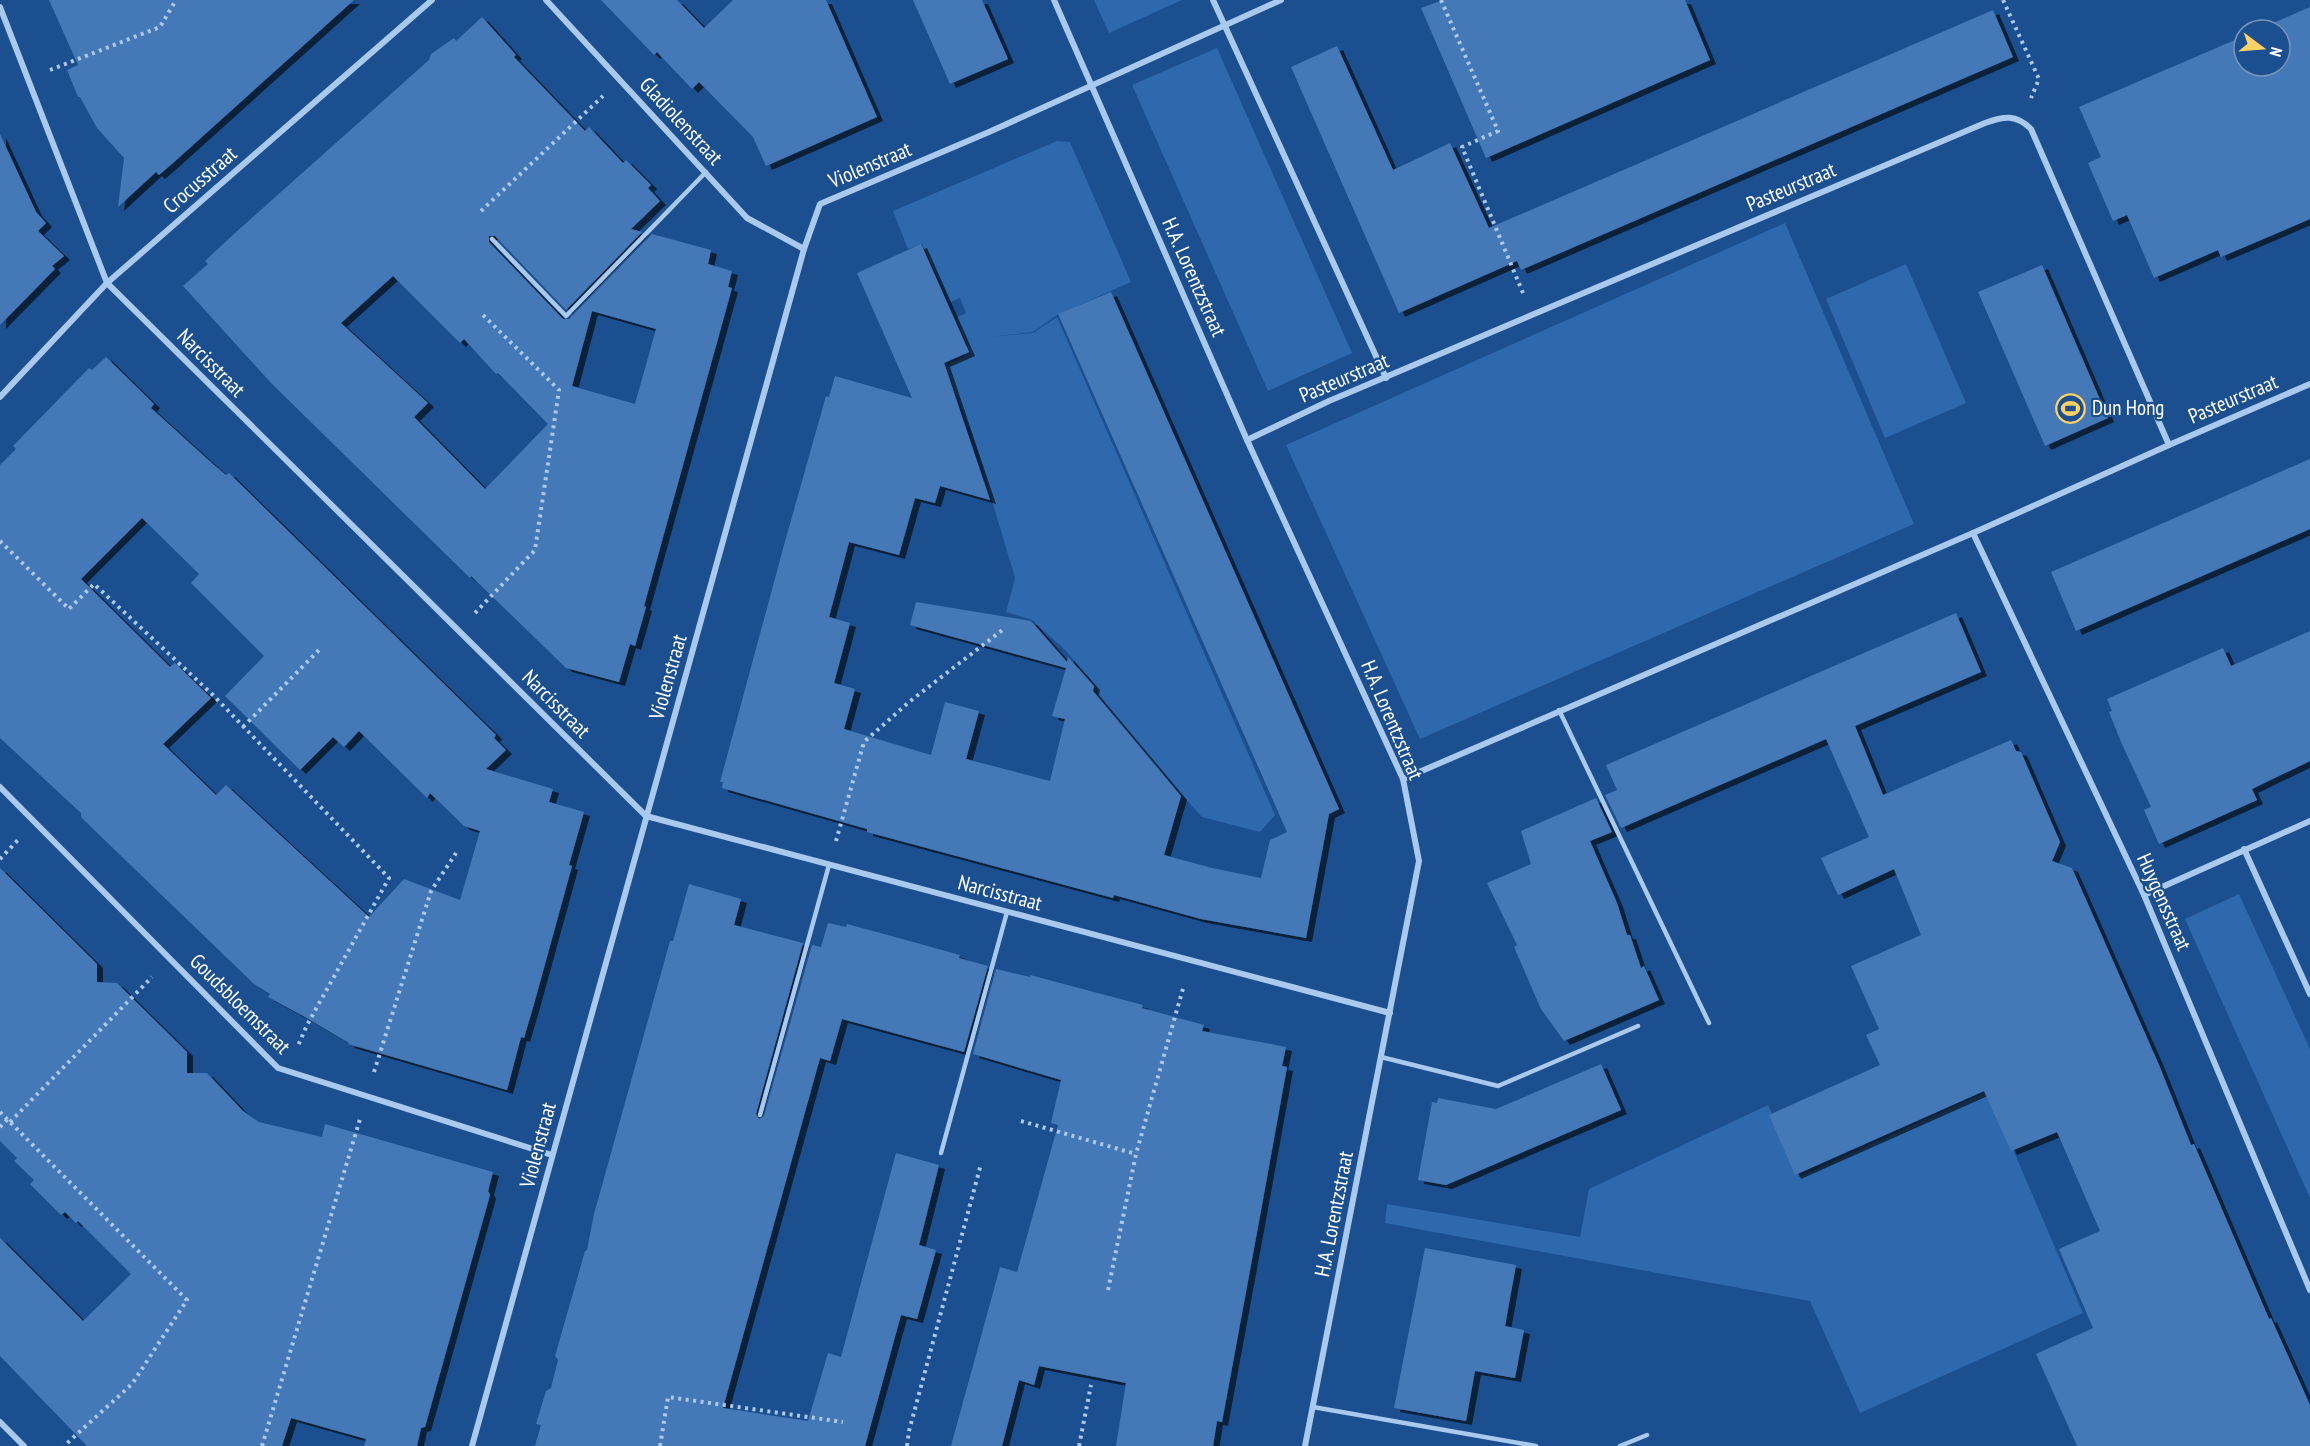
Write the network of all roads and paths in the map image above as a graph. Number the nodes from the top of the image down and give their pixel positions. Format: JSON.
{"nodes":[{"id":1,"x":176,"y":0,"type":"edge"},
{"id":2,"x":432,"y":0,"type":"edge"},
{"id":3,"x":546,"y":0,"type":"edge"},
{"id":4,"x":1054,"y":0,"type":"edge"},
{"id":5,"x":1213,"y":0,"type":"edge"},
{"id":6,"x":1281,"y":0,"type":"edge"},
{"id":7,"x":1441,"y":0,"type":"edge"},
{"id":8,"x":2003,"y":0,"type":"edge"},
{"id":9,"x":0,"y":7,"type":"edge"},
{"id":10,"x":1224,"y":25,"type":"junction"},
{"id":11,"x":28,"y":79,"type":"junction"},
{"id":12,"x":621,"y":80,"type":"junction"},
{"id":13,"x":1092,"y":86,"type":"junction"},
{"id":14,"x":2023,"y":120,"type":"junction"},
{"id":15,"x":706,"y":172,"type":"junction"},
{"id":16,"x":481,"y":211,"type":"dead end"},
{"id":17,"x":492,"y":239,"type":"dead end"},
{"id":18,"x":804,"y":249,"type":"junction"},
{"id":19,"x":107,"y":283,"type":"junction"},
{"id":20,"x":480,"y":312,"type":"dead end"},
{"id":21,"x":1532,"y":315,"type":"junction"},
{"id":22,"x":1386,"y":378,"type":"junction"},
{"id":23,"x":2310,"y":384,"type":"edge"},
{"id":24,"x":0,"y":397,"type":"edge"},
{"id":25,"x":1247,"y":440,"type":"junction"},
{"id":26,"x":2169,"y":445,"type":"junction"},
{"id":27,"x":1973,"y":533,"type":"junction"},
{"id":28,"x":0,"y":541,"type":"edge"},
{"id":29,"x":1005,"y":628,"type":"dead end"},
{"id":30,"x":458,"y":630,"type":"junction"},
{"id":31,"x":319,"y":650,"type":"dead end"},
{"id":32,"x":1559,"y":710,"type":"junction"},
{"id":33,"x":243,"y":727,"type":"junction"},
{"id":34,"x":1403,"y":779,"type":"junction"},
{"id":35,"x":0,"y":787,"type":"edge"},
{"id":36,"x":646,"y":816,"type":"junction"},
{"id":37,"x":2310,"y":821,"type":"edge"},
{"id":38,"x":2244,"y":849,"type":"junction"},
{"id":39,"x":456,"y":853,"type":"dead end"},
{"id":40,"x":829,"y":865,"type":"junction"},
{"id":41,"x":2144,"y":895,"type":"junction"},
{"id":42,"x":1007,"y":912,"type":"junction"},
{"id":43,"x":170,"y":958,"type":"junction"},
{"id":44,"x":1191,"y":960,"type":"junction"},
{"id":45,"x":2310,"y":994,"type":"edge"},
{"id":46,"x":1390,"y":1013,"type":"junction"},
{"id":47,"x":1709,"y":1023,"type":"dead end"},
{"id":48,"x":1638,"y":1026,"type":"dead end"},
{"id":49,"x":1382,"y":1057,"type":"junction"},
{"id":50,"x":287,"y":1071,"type":"junction"},
{"id":51,"x":367,"y":1096,"type":"junction"},
{"id":52,"x":0,"y":1112,"type":"edge"},
{"id":53,"x":760,"y":1114,"type":"dead end"},
{"id":54,"x":9,"y":1121,"type":"junction"},
{"id":55,"x":1021,"y":1121,"type":"dead end"},
{"id":56,"x":0,"y":1127,"type":"edge"},
{"id":57,"x":941,"y":1153,"type":"dead end"},
{"id":58,"x":1136,"y":1154,"type":"junction"},
{"id":59,"x":552,"y":1155,"type":"junction"},
{"id":60,"x":981,"y":1164,"type":"dead end"},
{"id":61,"x":1107,"y":1290,"type":"dead end"},
{"id":62,"x":2310,"y":1290,"type":"edge"},
{"id":63,"x":1091,"y":1384,"type":"dead end"},
{"id":64,"x":1313,"y":1407,"type":"junction"},
{"id":65,"x":0,"y":1422,"type":"edge"},
{"id":66,"x":843,"y":1422,"type":"dead end"},
{"id":67,"x":1647,"y":1435,"type":"dead end"},
{"id":68,"x":24,"y":1446,"type":"edge"},
{"id":69,"x":64,"y":1446,"type":"edge"},
{"id":70,"x":262,"y":1446,"type":"edge"},
{"id":71,"x":472,"y":1446,"type":"edge"},
{"id":72,"x":660,"y":1446,"type":"edge"},
{"id":73,"x":907,"y":1446,"type":"edge"},
{"id":74,"x":1079,"y":1446,"type":"edge"},
{"id":75,"x":1305,"y":1446,"type":"edge"},
{"id":76,"x":1536,"y":1446,"type":"edge"},
{"id":77,"x":1620,"y":1446,"type":"edge"}],
"edges":[{"from":1,"to":11,"type":"path"},
{"from":2,"to":19,"type":"street","name":"Crocusstraat"},
{"from":3,"to":12,"type":"street","name":"Gladiolenstraat"},
{"from":4,"to":13,"type":"street","name":"H.A. Lorentzstraat"},
{"from":5,"to":10,"type":"street"},
{"from":6,"to":10,"type":"street"},
{"from":7,"to":21,"type":"path"},
{"from":8,"to":14,"type":"path"},
{"from":9,"to":11,"type":"street","name":"Narcisstraat"},
{"from":10,"to":13,"type":"street"},
{"from":10,"to":22,"type":"street"},
{"from":11,"to":19,"type":"street","name":"Narcisstraat"},
{"from":12,"to":15,"type":"street","name":"Gladiolenstraat"},
{"from":12,"to":16,"type":"path"},
{"from":13,"to":18,"type":"street","name":"Violenstraat"},
{"from":13,"to":25,"type":"street","name":"H.A. Lorentzstraat"},
{"from":14,"to":21,"type":"street","name":"Pasteurstraat"},
{"from":14,"to":26,"type":"street","name":"Pasteurstraat"},
{"from":15,"to":17,"type":"lane"},
{"from":15,"to":18,"type":"street","name":"Gladiolenstraat"},
{"from":18,"to":36,"type":"street","name":"Violenstraat"},
{"from":19,"to":24,"type":"street","name":"Crocusstraat"},
{"from":19,"to":30,"type":"street","name":"Narcisstraat"},
{"from":20,"to":30,"type":"path"},
{"from":21,"to":22,"type":"street","name":"Pasteurstraat"},
{"from":22,"to":25,"type":"street","name":"Pasteurstraat"},
{"from":23,"to":26,"type":"street","name":"Pasteurstraat"},
{"from":25,"to":34,"type":"street","name":"H.A. Lorentzstraat"},
{"from":26,"to":27,"type":"street","name":"Pasteurstraat"},
{"from":27,"to":32,"type":"street","name":"Pasteurstraat"},
{"from":27,"to":41,"type":"street","name":"Huygensstraat"},
{"from":28,"to":33,"type":"path"},
{"from":29,"to":40,"type":"path"},
{"from":30,"to":36,"type":"street","name":"Narcisstraat"},
{"from":31,"to":33,"type":"path"},
{"from":32,"to":34,"type":"street","name":"Pasteurstraat"},
{"from":32,"to":47,"type":"lane"},
{"from":33,"to":50,"type":"path"},
{"from":34,"to":46,"type":"street","name":"H.A. Lorentzstraat"},
{"from":35,"to":43,"type":"street","name":"Goudsbloemstraat"},
{"from":36,"to":40,"type":"street","name":"Narcisstraat"},
{"from":36,"to":59,"type":"street","name":"Violenstraat"},
{"from":37,"to":38,"type":"street"},
{"from":38,"to":41,"type":"street"},
{"from":38,"to":45,"type":"street"},
{"from":39,"to":51,"type":"path"},
{"from":40,"to":42,"type":"street","name":"Narcisstraat"},
{"from":40,"to":53,"type":"lane"},
{"from":41,"to":62,"type":"street","name":"Huygensstraat"},
{"from":42,"to":44,"type":"street","name":"Narcisstraat"},
{"from":42,"to":57,"type":"lane"},
{"from":43,"to":50,"type":"street","name":"Goudsbloemstraat"},
{"from":43,"to":54,"type":"path"},
{"from":44,"to":46,"type":"street","name":"Narcisstraat"},
{"from":44,"to":58,"type":"path"},
{"from":46,"to":49,"type":"street","name":"H.A. Lorentzstraat"},
{"from":48,"to":49,"type":"lane"},
{"from":49,"to":64,"type":"street","name":"H.A. Lorentzstraat"},
{"from":50,"to":51,"type":"street","name":"Goudsbloemstraat"},
{"from":51,"to":59,"type":"street","name":"Goudsbloemstraat"},
{"from":51,"to":70,"type":"path"},
{"from":52,"to":54,"type":"path"},
{"from":54,"to":56,"type":"path"},
{"from":54,"to":69,"type":"path"},
{"from":55,"to":58,"type":"path"},
{"from":58,"to":61,"type":"path"},
{"from":59,"to":71,"type":"street","name":"Violenstraat"},
{"from":60,"to":73,"type":"path"},
{"from":63,"to":74,"type":"path"},
{"from":64,"to":75,"type":"street","name":"H.A. Lorentzstraat"},
{"from":64,"to":76,"type":"lane"},
{"from":65,"to":68,"type":"street"},
{"from":66,"to":72,"type":"path"},
{"from":67,"to":77,"type":"lane"}]}
